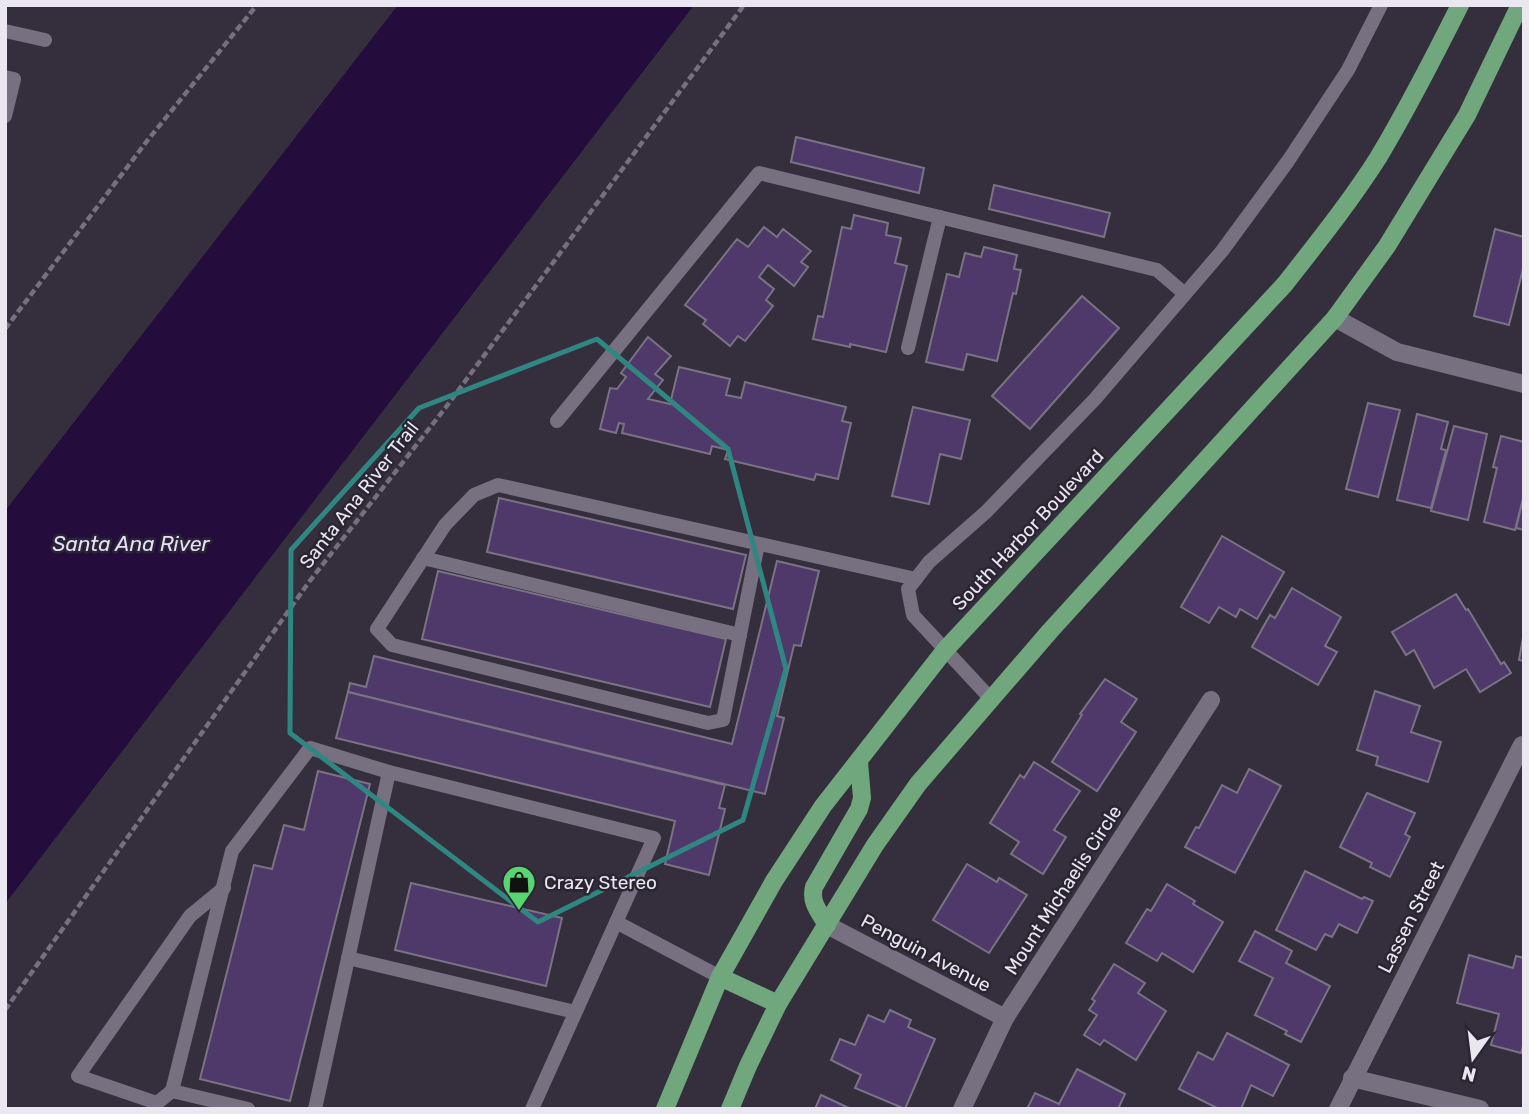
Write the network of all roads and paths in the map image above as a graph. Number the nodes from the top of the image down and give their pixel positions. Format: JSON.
{"nodes":[{"id":1,"x":257,"y":5,"type":"edge"},
{"id":2,"x":744,"y":5,"type":"edge"},
{"id":3,"x":1381,"y":5,"type":"edge"},
{"id":4,"x":1460,"y":5,"type":"edge"},
{"id":5,"x":1520,"y":5,"type":"edge"},
{"id":6,"x":5,"y":31,"type":"edge"},
{"id":7,"x":44,"y":40,"type":"dead end"},
{"id":8,"x":5,"y":77,"type":"edge"},
{"id":9,"x":5,"y":116,"type":"edge"},
{"id":10,"x":940,"y":217,"type":"junction"},
{"id":11,"x":1185,"y":294,"type":"junction"},
{"id":12,"x":1335,"y":318,"type":"junction"},
{"id":13,"x":5,"y":329,"type":"edge"},
{"id":14,"x":908,"y":348,"type":"dead end"},
{"id":15,"x":1524,"y":384,"type":"edge"},
{"id":16,"x":556,"y":421,"type":"dead end"},
{"id":17,"x":758,"y":544,"type":"junction"},
{"id":18,"x":423,"y":558,"type":"junction"},
{"id":19,"x":916,"y":579,"type":"junction"},
{"id":20,"x":740,"y":635,"type":"junction"},
{"id":21,"x":946,"y":650,"type":"junction"},
{"id":22,"x":991,"y":699,"type":"junction"},
{"id":23,"x":1211,"y":700,"type":"dead end"},
{"id":24,"x":1523,"y":745,"type":"edge"},
{"id":25,"x":859,"y":762,"type":"junction"},
{"id":26,"x":389,"y":772,"type":"junction"},
{"id":27,"x":223,"y":888,"type":"junction"},
{"id":28,"x":616,"y":922,"type":"junction"},
{"id":29,"x":827,"y":925,"type":"junction"},
{"id":30,"x":348,"y":958,"type":"junction"},
{"id":31,"x":720,"y":977,"type":"junction"},
{"id":32,"x":778,"y":1004,"type":"junction"},
{"id":33,"x":5,"y":1010,"type":"edge"},
{"id":34,"x":575,"y":1012,"type":"junction"},
{"id":35,"x":1005,"y":1018,"type":"junction"},
{"id":36,"x":1353,"y":1077,"type":"junction"},
{"id":37,"x":172,"y":1091,"type":"junction"},
{"id":38,"x":248,"y":1109,"type":"edge"},
{"id":39,"x":315,"y":1109,"type":"edge"},
{"id":40,"x":532,"y":1109,"type":"edge"},
{"id":41,"x":665,"y":1109,"type":"edge"},
{"id":42,"x":730,"y":1109,"type":"edge"},
{"id":43,"x":962,"y":1109,"type":"edge"},
{"id":44,"x":1338,"y":1109,"type":"edge"},
{"id":45,"x":1480,"y":1109,"type":"edge"}],
"edges":[{"from":1,"to":13,"type":"path"},
{"from":2,"to":33,"type":"path","name":"Santa Ana River Trail"},
{"from":3,"to":11,"type":"lane"},
{"from":4,"to":21,"type":"main road","name":"South Harbor Boulevard"},
{"from":5,"to":12,"type":"main road"},
{"from":6,"to":7,"type":"lane"},
{"from":8,"to":9,"type":"lane"},
{"from":10,"to":11,"type":"lane"},
{"from":10,"to":14,"type":"lane"},
{"from":10,"to":16,"type":"lane"},
{"from":11,"to":19,"type":"lane"},
{"from":12,"to":15,"type":"street"},
{"from":12,"to":22,"type":"main road"},
{"from":17,"to":18,"type":"lane"},
{"from":17,"to":19,"type":"lane"},
{"from":17,"to":20,"type":"lane"},
{"from":18,"to":20,"type":"lane"},
{"from":18,"to":20,"type":"lane"},
{"from":19,"to":21,"type":"lane"},
{"from":21,"to":22,"type":"lane"},
{"from":21,"to":25,"type":"main road","name":"South Harbor Boulevard"},
{"from":22,"to":29,"type":"main road"},
{"from":23,"to":35,"type":"street","name":"Mount Michaelis Circle"},
{"from":24,"to":36,"type":"street","name":"Lassen Street"},
{"from":25,"to":29,"type":"main road"},
{"from":25,"to":31,"type":"main road","name":"South Harbor Boulevard"},
{"from":26,"to":27,"type":"lane"},
{"from":26,"to":28,"type":"lane"},
{"from":26,"to":30,"type":"lane"},
{"from":27,"to":37,"type":"lane"},
{"from":27,"to":37,"type":"lane"},
{"from":28,"to":31,"type":"lane"},
{"from":28,"to":34,"type":"lane"},
{"from":29,"to":32,"type":"main road"},
{"from":29,"to":35,"type":"street","name":"Penguin Avenue"},
{"from":30,"to":34,"type":"lane"},
{"from":30,"to":39,"type":"lane"},
{"from":31,"to":32,"type":"main road"},
{"from":31,"to":41,"type":"main road","name":"South Harbor Boulevard"},
{"from":32,"to":42,"type":"main road"},
{"from":34,"to":40,"type":"lane"},
{"from":35,"to":43,"type":"street","name":"Mount Michaelis Circle"},
{"from":36,"to":44,"type":"street","name":"Lassen Street"},
{"from":36,"to":45,"type":"street"},
{"from":37,"to":38,"type":"lane"}]}
